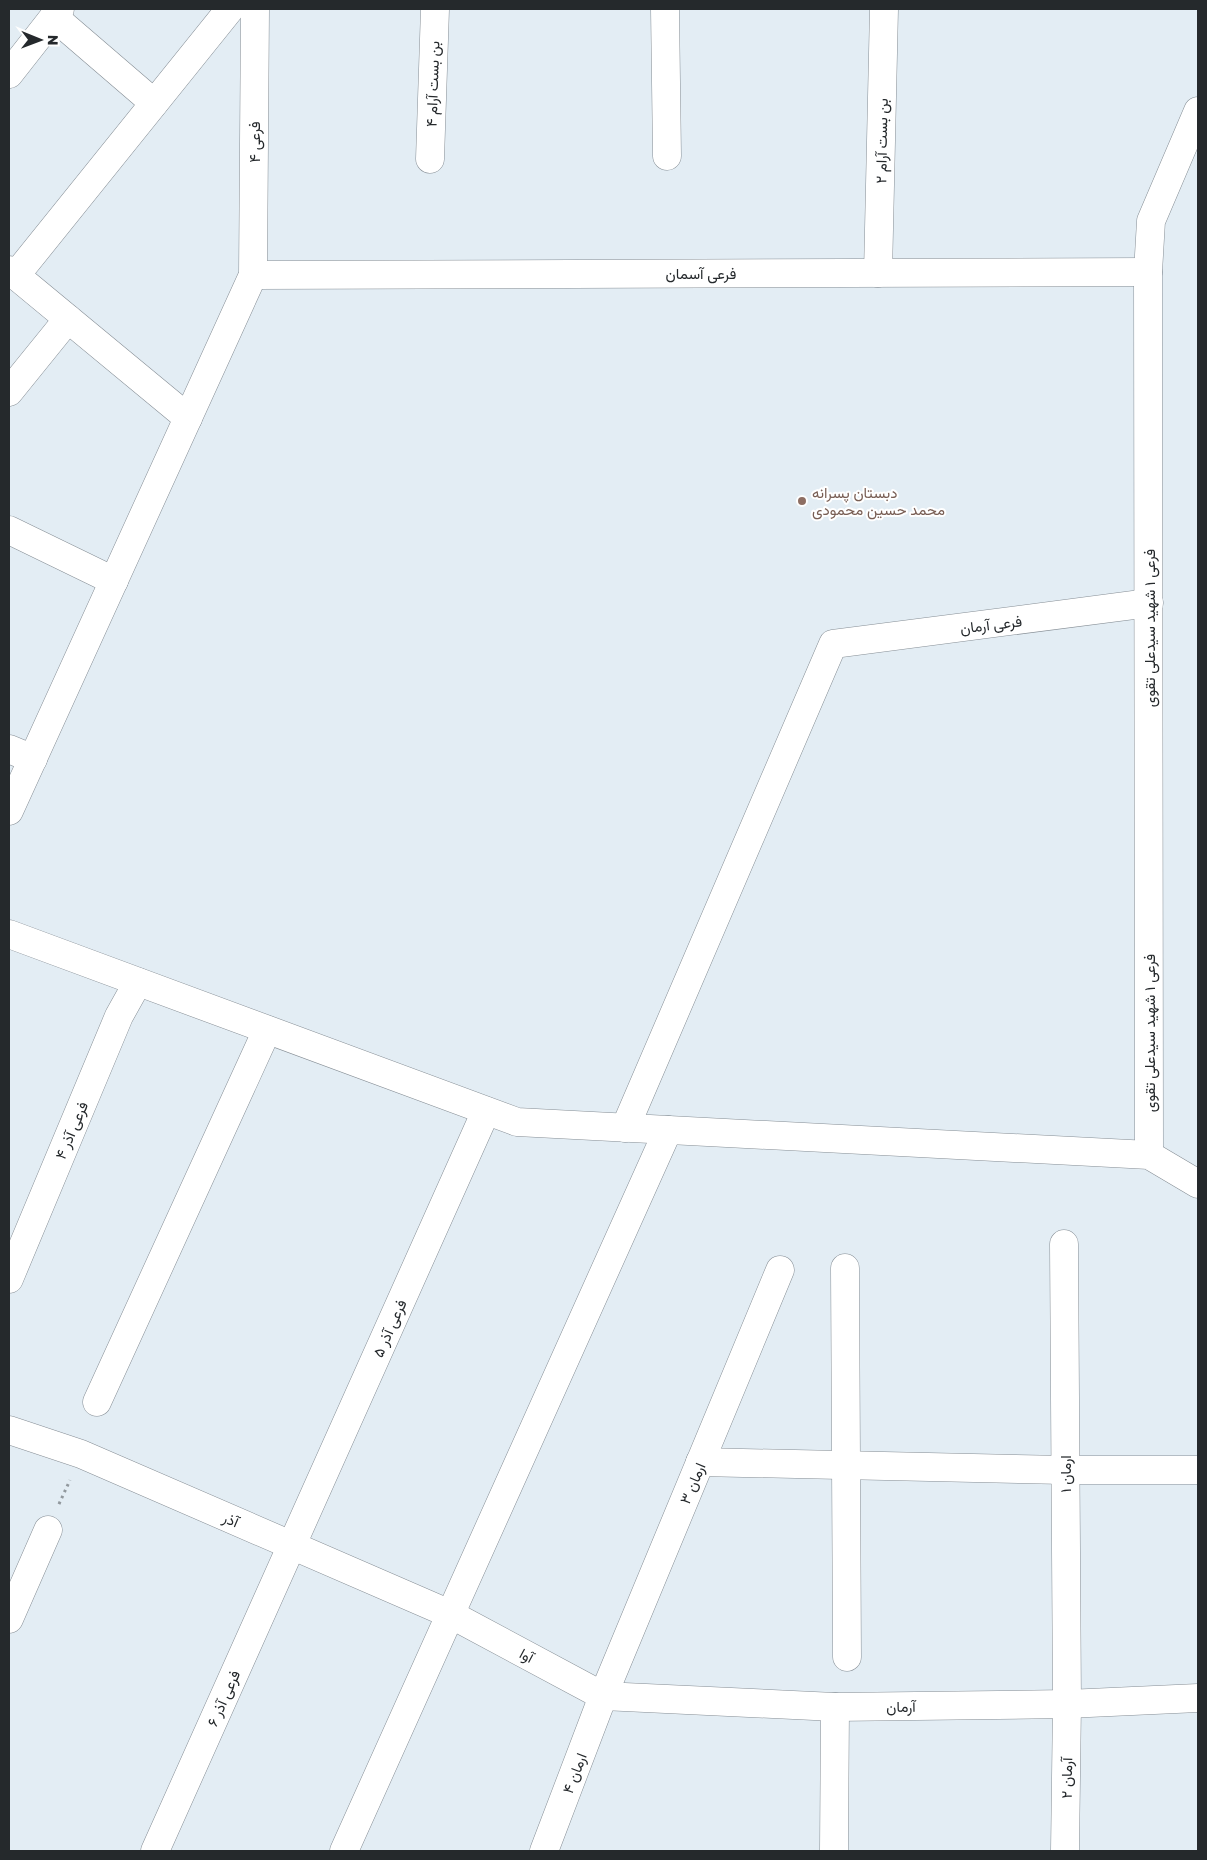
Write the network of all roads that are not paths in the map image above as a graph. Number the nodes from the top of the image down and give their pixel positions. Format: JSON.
{"nodes":[{"id":1,"x":230,"y":9,"type":"edge"},
{"id":2,"x":255,"y":9,"type":"edge"},
{"id":3,"x":435,"y":9,"type":"edge"},
{"id":4,"x":666,"y":9,"type":"edge"},
{"id":5,"x":884,"y":9,"type":"edge"},
{"id":6,"x":57,"y":13,"type":"edge"},
{"id":7,"x":9,"y":74,"type":"edge"},
{"id":8,"x":154,"y":103,"type":"junction"},
{"id":9,"x":1198,"y":111,"type":"edge"},
{"id":10,"x":667,"y":156,"type":"dead end"},
{"id":11,"x":430,"y":159,"type":"dead end"},
{"id":12,"x":1148,"y":272,"type":"junction"},
{"id":13,"x":12,"y":273,"type":"edge"},
{"id":14,"x":878,"y":273,"type":"junction"},
{"id":15,"x":253,"y":275,"type":"junction"},
{"id":16,"x":68,"y":319,"type":"junction"},
{"id":17,"x":9,"y":392,"type":"edge"},
{"id":18,"x":188,"y":418,"type":"junction"},
{"id":19,"x":9,"y":530,"type":"edge"},
{"id":20,"x":114,"y":581,"type":"junction"},
{"id":21,"x":1148,"y":603,"type":"junction"},
{"id":22,"x":21,"y":754,"type":"edge"},
{"id":23,"x":9,"y":812,"type":"edge"},
{"id":24,"x":9,"y":934,"type":"edge"},
{"id":25,"x":138,"y":982,"type":"junction"},
{"id":26,"x":267,"y":1030,"type":"junction"},
{"id":27,"x":486,"y":1111,"type":"junction"},
{"id":28,"x":625,"y":1128,"type":"junction"},
{"id":29,"x":668,"y":1130,"type":"junction"},
{"id":30,"x":1149,"y":1155,"type":"junction"},
{"id":31,"x":1198,"y":1184,"type":"edge"},
{"id":32,"x":1064,"y":1244,"type":"dead end"},
{"id":33,"x":845,"y":1268,"type":"dead end"},
{"id":34,"x":780,"y":1270,"type":"dead end"},
{"id":35,"x":9,"y":1279,"type":"edge"},
{"id":36,"x":97,"y":1402,"type":"dead end"},
{"id":37,"x":9,"y":1430,"type":"edge"},
{"id":38,"x":700,"y":1462,"type":"junction"},
{"id":39,"x":846,"y":1465,"type":"junction"},
{"id":40,"x":1066,"y":1470,"type":"junction"},
{"id":41,"x":1198,"y":1470,"type":"edge"},
{"id":42,"x":48,"y":1530,"type":"road end"},
{"id":43,"x":292,"y":1546,"type":"junction"},
{"id":44,"x":450,"y":1614,"type":"junction"},
{"id":45,"x":9,"y":1619,"type":"edge"},
{"id":46,"x":846,"y":1657,"type":"dead end"},
{"id":47,"x":603,"y":1696,"type":"junction"},
{"id":48,"x":1198,"y":1698,"type":"edge"},
{"id":49,"x":1067,"y":1704,"type":"junction"},
{"id":50,"x":836,"y":1707,"type":"junction"},
{"id":51,"x":155,"y":1851,"type":"edge"},
{"id":52,"x":344,"y":1851,"type":"edge"},
{"id":53,"x":544,"y":1851,"type":"edge"},
{"id":54,"x":834,"y":1851,"type":"edge"},
{"id":55,"x":1065,"y":1851,"type":"edge"}],
"edges":[{"from":1,"to":8,"type":"street"},
{"from":2,"to":15,"type":"street","name":"فرعی ۴"},
{"from":3,"to":11,"type":"street","name":"بن بست آرام ۴"},
{"from":4,"to":10,"type":"street"},
{"from":5,"to":14,"type":"street","name":"بن بست آرام ۲"},
{"from":6,"to":7,"type":"street"},
{"from":6,"to":8,"type":"street"},
{"from":8,"to":13,"type":"street"},
{"from":9,"to":12,"type":"street","name":"فرعی ۱ شهید سیدعلی تقوی"},
{"from":12,"to":14,"type":"street","name":"فرعی آسمان"},
{"from":12,"to":21,"type":"street","name":"فرعی ۱ شهید سیدعلی تقوی"},
{"from":13,"to":16,"type":"street"},
{"from":14,"to":15,"type":"street","name":"فرعی آسمان"},
{"from":15,"to":18,"type":"street"},
{"from":16,"to":17,"type":"street"},
{"from":16,"to":18,"type":"street"},
{"from":18,"to":20,"type":"street"},
{"from":19,"to":20,"type":"street"},
{"from":20,"to":22,"type":"street"},
{"from":21,"to":28,"type":"street","name":"فرعی آرمان"},
{"from":21,"to":30,"type":"street","name":"فرعی ۱ شهید سیدعلی تقوی"},
{"from":22,"to":23,"type":"street"},
{"from":24,"to":25,"type":"street"},
{"from":25,"to":26,"type":"street"},
{"from":25,"to":35,"type":"street","name":"فرعی آذر ۴"},
{"from":26,"to":27,"type":"street"},
{"from":26,"to":36,"type":"street"},
{"from":27,"to":28,"type":"street"},
{"from":27,"to":43,"type":"street","name":"فرعی آذر ۵"},
{"from":28,"to":29,"type":"street"},
{"from":29,"to":30,"type":"street"},
{"from":29,"to":44,"type":"street"},
{"from":30,"to":31,"type":"street"},
{"from":32,"to":40,"type":"street","name":"ارمان ۱"},
{"from":33,"to":39,"type":"street"},
{"from":34,"to":38,"type":"street","name":"ارمان ۳"},
{"from":37,"to":43,"type":"street","name":"آذر"},
{"from":38,"to":39,"type":"street"},
{"from":38,"to":47,"type":"street","name":"ارمان ۳"},
{"from":39,"to":40,"type":"street"},
{"from":39,"to":46,"type":"street"},
{"from":40,"to":41,"type":"street"},
{"from":40,"to":49,"type":"street","name":"ارمان ۱"},
{"from":42,"to":45,"type":"street"},
{"from":43,"to":44,"type":"street","name":"آذر"},
{"from":43,"to":51,"type":"street","name":"فرعی آذر ۶"},
{"from":44,"to":47,"type":"street","name":"آوا"},
{"from":44,"to":52,"type":"street"},
{"from":47,"to":50,"type":"street","name":"آرمان"},
{"from":47,"to":53,"type":"street","name":"ارمان ۴"},
{"from":48,"to":49,"type":"street","name":"آرمان"},
{"from":49,"to":50,"type":"street","name":"آرمان"},
{"from":49,"to":55,"type":"street","name":"آرمان ۲"},
{"from":50,"to":54,"type":"street"}]}
